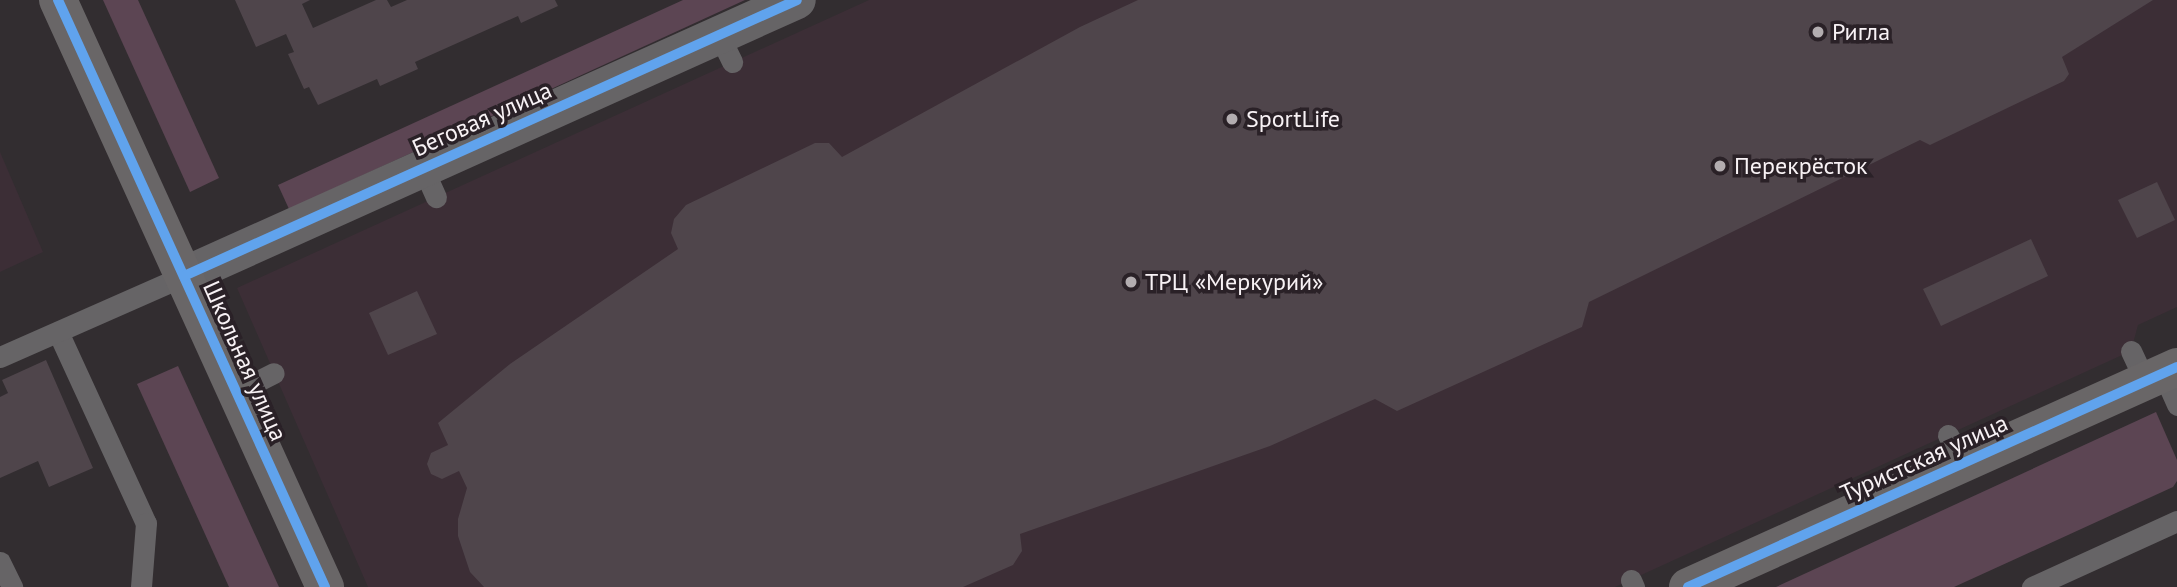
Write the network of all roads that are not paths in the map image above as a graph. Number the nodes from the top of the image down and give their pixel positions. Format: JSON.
{"nodes":[{"id":1,"x":58,"y":0,"type":"edge"},
{"id":2,"x":797,"y":0,"type":"edge"},
{"id":3,"x":184,"y":276,"type":"junction"},
{"id":4,"x":58,"y":331,"type":"junction"},
{"id":5,"x":0,"y":357,"type":"edge"},
{"id":6,"x":274,"y":373,"type":"dead end"},
{"id":7,"x":2159,"y":375,"type":"edge"},
{"id":8,"x":236,"y":392,"type":"junction"},
{"id":9,"x":2177,"y":521,"type":"edge"},
{"id":10,"x":0,"y":562,"type":"edge"},
{"id":11,"x":12,"y":587,"type":"edge"},
{"id":12,"x":141,"y":587,"type":"edge"},
{"id":13,"x":325,"y":587,"type":"edge"},
{"id":14,"x":1688,"y":587,"type":"edge"},
{"id":15,"x":2032,"y":587,"type":"edge"}],
"edges":[{"from":1,"to":3,"type":"street","name":"Школьная улица"},
{"from":2,"to":3,"type":"street","name":"Беговая улица"},
{"from":3,"to":4,"type":"lane"},
{"from":3,"to":8,"type":"street","name":"Школьная улица"},
{"from":4,"to":5,"type":"lane"},
{"from":4,"to":12,"type":"lane"},
{"from":6,"to":8,"type":"lane"},
{"from":7,"to":14,"type":"street","name":"Туристская улица"},
{"from":8,"to":13,"type":"street","name":"Школьная улица"},
{"from":9,"to":15,"type":"lane"},
{"from":10,"to":11,"type":"lane"}]}
